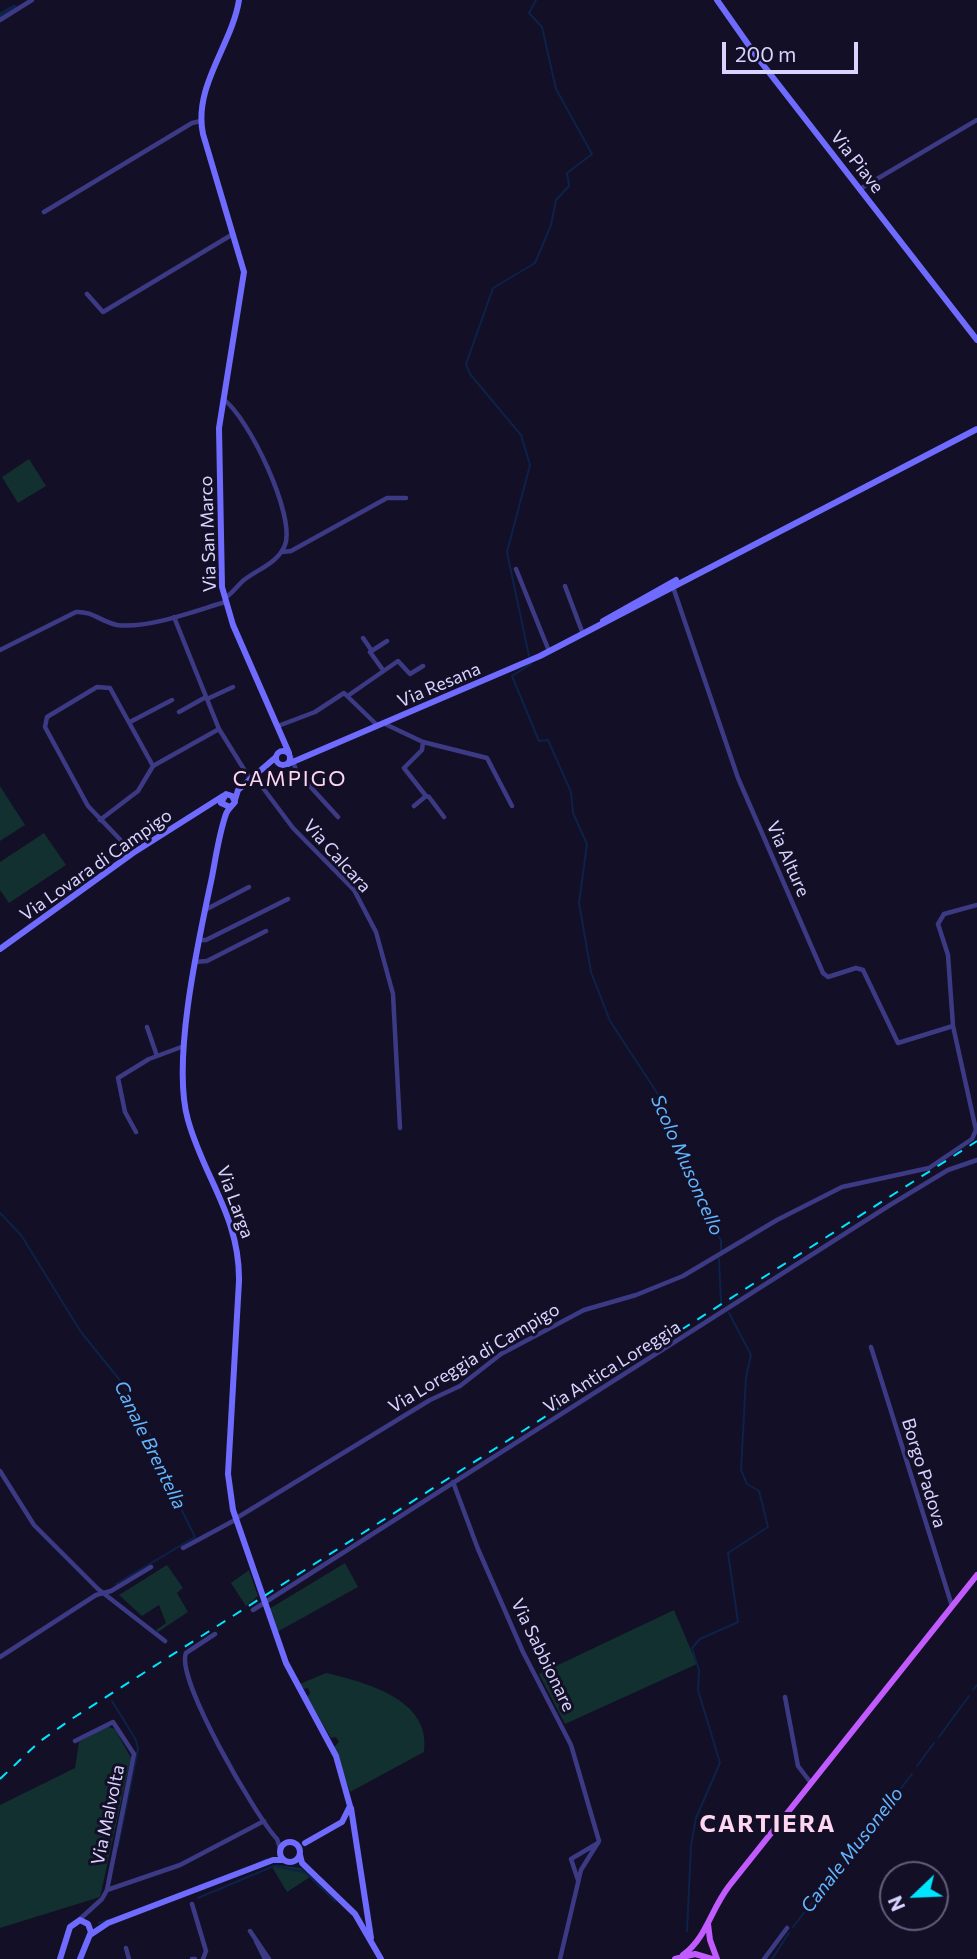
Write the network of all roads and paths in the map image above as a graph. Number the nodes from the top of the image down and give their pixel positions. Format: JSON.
{"nodes":[{"id":1,"x":32,"y":0,"type":"edge"},
{"id":2,"x":239,"y":0,"type":"edge"},
{"id":3,"x":718,"y":0,"type":"edge"},
{"id":4,"x":0,"y":20,"type":"edge"},
{"id":5,"x":977,"y":120,"type":"edge"},
{"id":6,"x":201,"y":121,"type":"junction"},
{"id":7,"x":860,"y":189,"type":"junction"},
{"id":8,"x":44,"y":212,"type":"dead end"},
{"id":9,"x":234,"y":234,"type":"junction"},
{"id":10,"x":87,"y":294,"type":"dead end"},
{"id":11,"x":977,"y":340,"type":"edge"},
{"id":12,"x":223,"y":399,"type":"junction"},
{"id":13,"x":977,"y":429,"type":"edge"},
{"id":14,"x":406,"y":498,"type":"dead end"},
{"id":15,"x":282,"y":552,"type":"junction"},
{"id":16,"x":516,"y":569,"type":"dead end"},
{"id":17,"x":672,"y":584,"type":"junction"},
{"id":18,"x":565,"y":586,"type":"dead end"},
{"id":19,"x":224,"y":600,"type":"junction"},
{"id":20,"x":174,"y":617,"type":"junction"},
{"id":21,"x":583,"y":634,"type":"junction"},
{"id":22,"x":363,"y":638,"type":"dead end"},
{"id":23,"x":387,"y":641,"type":"dead end"},
{"id":24,"x":0,"y":650,"type":"edge"},
{"id":25,"x":372,"y":651,"type":"junction"},
{"id":26,"x":549,"y":651,"type":"junction"},
{"id":27,"x":423,"y":666,"type":"dead end"},
{"id":28,"x":383,"y":670,"type":"junction"},
{"id":29,"x":233,"y":687,"type":"dead end"},
{"id":30,"x":349,"y":695,"type":"junction"},
{"id":31,"x":206,"y":698,"type":"junction"},
{"id":32,"x":172,"y":700,"type":"dead end"},
{"id":33,"x":179,"y":712,"type":"dead end"},
{"id":34,"x":130,"y":722,"type":"junction"},
{"id":35,"x":382,"y":725,"type":"junction"},
{"id":36,"x":278,"y":726,"type":"junction"},
{"id":37,"x":219,"y":729,"type":"junction"},
{"id":38,"x":281,"y":735,"type":"junction"},
{"id":39,"x":424,"y":742,"type":"junction"},
{"id":40,"x":277,"y":755,"type":"junction"},
{"id":41,"x":288,"y":760,"type":"junction"},
{"id":42,"x":153,"y":766,"type":"junction"},
{"id":43,"x":264,"y":770,"type":"junction"},
{"id":44,"x":250,"y":779,"type":"junction"},
{"id":45,"x":225,"y":795,"type":"junction"},
{"id":46,"x":426,"y":796,"type":"junction"},
{"id":47,"x":235,"y":800,"type":"junction"},
{"id":48,"x":208,"y":804,"type":"junction"},
{"id":49,"x":225,"y":806,"type":"junction"},
{"id":50,"x":414,"y":806,"type":"dead end"},
{"id":51,"x":512,"y":806,"type":"dead end"},
{"id":52,"x":338,"y":817,"type":"dead end"},
{"id":53,"x":444,"y":817,"type":"dead end"},
{"id":54,"x":99,"y":820,"type":"junction"},
{"id":55,"x":133,"y":853,"type":"junction"},
{"id":56,"x":249,"y":887,"type":"dead end"},
{"id":57,"x":288,"y":899,"type":"dead end"},
{"id":58,"x":977,"y":905,"type":"edge"},
{"id":59,"x":205,"y":910,"type":"junction"},
{"id":60,"x":266,"y":931,"type":"dead end"},
{"id":61,"x":198,"y":940,"type":"junction"},
{"id":62,"x":0,"y":949,"type":"edge"},
{"id":63,"x":195,"y":962,"type":"junction"},
{"id":64,"x":953,"y":1026,"type":"junction"},
{"id":65,"x":147,"y":1027,"type":"dead end"},
{"id":66,"x":186,"y":1045,"type":"junction"},
{"id":67,"x":157,"y":1056,"type":"junction"},
{"id":68,"x":400,"y":1128,"type":"dead end"},
{"id":69,"x":136,"y":1132,"type":"dead end"},
{"id":70,"x":977,"y":1160,"type":"edge"},
{"id":71,"x":871,"y":1347,"type":"dead end"},
{"id":72,"x":0,"y":1471,"type":"edge"},
{"id":73,"x":453,"y":1482,"type":"junction"},
{"id":74,"x":235,"y":1519,"type":"junction"},
{"id":75,"x":183,"y":1548,"type":"dead end"},
{"id":76,"x":152,"y":1567,"type":"dead end"},
{"id":77,"x":977,"y":1575,"type":"edge"},
{"id":78,"x":105,"y":1592,"type":"junction"},
{"id":79,"x":265,"y":1604,"type":"junction"},
{"id":80,"x":952,"y":1606,"type":"junction"},
{"id":81,"x":253,"y":1610,"type":"dead end"},
{"id":82,"x":215,"y":1634,"type":"dead end"},
{"id":83,"x":164,"y":1641,"type":"dead end"},
{"id":84,"x":0,"y":1657,"type":"edge"},
{"id":85,"x":785,"y":1697,"type":"dead end"},
{"id":86,"x":75,"y":1741,"type":"dead end"},
{"id":87,"x":811,"y":1783,"type":"junction"},
{"id":88,"x":349,"y":1801,"type":"junction"},
{"id":89,"x":264,"y":1821,"type":"junction"},
{"id":90,"x":341,"y":1823,"type":"junction"},
{"id":91,"x":354,"y":1829,"type":"junction"},
{"id":92,"x":327,"y":1830,"type":"junction"},
{"id":93,"x":277,"y":1839,"type":"junction"},
{"id":94,"x":286,"y":1842,"type":"junction"},
{"id":95,"x":296,"y":1843,"type":"junction"},
{"id":96,"x":305,"y":1843,"type":"junction"},
{"id":97,"x":598,"y":1843,"type":"junction"},
{"id":98,"x":280,"y":1849,"type":"junction"},
{"id":99,"x":301,"y":1856,"type":"junction"},
{"id":100,"x":273,"y":1860,"type":"junction"},
{"id":101,"x":284,"y":1860,"type":"junction"},
{"id":102,"x":578,"y":1880,"type":"junction"},
{"id":103,"x":107,"y":1891,"type":"junction"},
{"id":104,"x":192,"y":1904,"type":"dead end"},
{"id":105,"x":364,"y":1905,"type":"junction"},
{"id":106,"x":86,"y":1914,"type":"junction"},
{"id":107,"x":355,"y":1914,"type":"junction"},
{"id":108,"x":709,"y":1918,"type":"junction"},
{"id":109,"x":78,"y":1920,"type":"junction"},
{"id":110,"x":89,"y":1924,"type":"junction"},
{"id":111,"x":98,"y":1927,"type":"junction"},
{"id":112,"x":787,"y":1928,"type":"dead end"},
{"id":113,"x":250,"y":1931,"type":"dead end"},
{"id":114,"x":90,"y":1935,"type":"junction"},
{"id":115,"x":370,"y":1938,"type":"junction"},
{"id":116,"x":125,"y":1948,"type":"dead end"},
{"id":117,"x":683,"y":1955,"type":"junction"},
{"id":118,"x":60,"y":1958,"type":"edge"},
{"id":119,"x":80,"y":1959,"type":"edge"},
{"id":120,"x":129,"y":1959,"type":"edge"},
{"id":121,"x":203,"y":1959,"type":"edge"},
{"id":122,"x":267,"y":1959,"type":"edge"},
{"id":123,"x":381,"y":1959,"type":"edge"},
{"id":124,"x":561,"y":1959,"type":"edge"},
{"id":125,"x":675,"y":1959,"type":"edge"},
{"id":126,"x":714,"y":1959,"type":"edge"},
{"id":127,"x":764,"y":1959,"type":"edge"}],
"edges":[{"from":1,"to":4,"type":"street"},
{"from":2,"to":6,"type":"street"},
{"from":3,"to":7,"type":"street","name":"Via Piave"},
{"from":5,"to":7,"type":"street"},
{"from":6,"to":8,"type":"street"},
{"from":6,"to":9,"type":"street","name":"Via San Marco"},
{"from":7,"to":11,"type":"street","name":"Via Piave"},
{"from":9,"to":10,"type":"street"},
{"from":9,"to":12,"type":"street","name":"Via San Marco"},
{"from":12,"to":15,"type":"street"},
{"from":12,"to":19,"type":"street","name":"Via San Marco"},
{"from":13,"to":17,"type":"street","name":"Via Resana"},
{"from":14,"to":15,"type":"street"},
{"from":15,"to":19,"type":"street"},
{"from":16,"to":26,"type":"street"},
{"from":17,"to":21,"type":"street","name":"Via Resana"},
{"from":17,"to":64,"type":"street","name":"Via Alture"},
{"from":18,"to":21,"type":"street"},
{"from":19,"to":20,"type":"street"},
{"from":19,"to":36,"type":"street","name":"Via San Marco"},
{"from":20,"to":24,"type":"street"},
{"from":20,"to":31,"type":"street","name":"Via Calcara"},
{"from":21,"to":26,"type":"street","name":"Via Resana"},
{"from":22,"to":25,"type":"street"},
{"from":23,"to":25,"type":"street"},
{"from":25,"to":28,"type":"street"},
{"from":26,"to":35,"type":"street","name":"Via Resana"},
{"from":27,"to":28,"type":"street"},
{"from":28,"to":30,"type":"street"},
{"from":29,"to":31,"type":"street"},
{"from":30,"to":35,"type":"street"},
{"from":30,"to":36,"type":"street"},
{"from":31,"to":33,"type":"street"},
{"from":31,"to":37,"type":"street","name":"Via Calcara"},
{"from":32,"to":34,"type":"street"},
{"from":34,"to":42,"type":"street"},
{"from":34,"to":54,"type":"street"},
{"from":35,"to":39,"type":"street"},
{"from":35,"to":41,"type":"street","name":"Via Resana"},
{"from":36,"to":38,"type":"street","name":"Via San Marco"},
{"from":37,"to":42,"type":"street"},
{"from":37,"to":44,"type":"street","name":"Via Calcara"},
{"from":38,"to":40,"type":"street","name":"Via San Marco"},
{"from":38,"to":41,"type":"street","name":"Via San Marco"},
{"from":39,"to":46,"type":"street"},
{"from":39,"to":51,"type":"street"},
{"from":40,"to":41,"type":"street","name":"Via Resana"},
{"from":40,"to":41,"type":"street"},
{"from":40,"to":43,"type":"street","name":"Via Lovara di Campigo"},
{"from":41,"to":43,"type":"street","name":"Via Lovara di Campigo"},
{"from":41,"to":52,"type":"street"},
{"from":42,"to":54,"type":"street"},
{"from":43,"to":44,"type":"street","name":"Via Lovara di Campigo"},
{"from":44,"to":45,"type":"street","name":"Via Lovara di Campigo"},
{"from":44,"to":47,"type":"street","name":"Via Lovara di Campigo"},
{"from":44,"to":68,"type":"street","name":"Via Calcara"},
{"from":45,"to":47,"type":"street"},
{"from":45,"to":48,"type":"street","name":"Via Lovara di Campigo"},
{"from":45,"to":49,"type":"street"},
{"from":46,"to":50,"type":"street"},
{"from":46,"to":53,"type":"street"},
{"from":47,"to":49,"type":"street","name":"Via Lovara di Campigo"},
{"from":48,"to":49,"type":"street"},
{"from":48,"to":55,"type":"street","name":"Via Lovara di Campigo"},
{"from":49,"to":59,"type":"street","name":"Via Larga"},
{"from":54,"to":55,"type":"street"},
{"from":55,"to":62,"type":"street","name":"Via Lovara di Campigo"},
{"from":56,"to":59,"type":"street"},
{"from":57,"to":61,"type":"street"},
{"from":58,"to":64,"type":"street","name":"Via Loreggia di Campigo"},
{"from":59,"to":61,"type":"street","name":"Via Larga"},
{"from":60,"to":63,"type":"street"},
{"from":61,"to":63,"type":"street","name":"Via Larga"},
{"from":63,"to":66,"type":"street","name":"Via Larga"},
{"from":64,"to":74,"type":"street","name":"Via Loreggia di Campigo"},
{"from":65,"to":67,"type":"street"},
{"from":66,"to":67,"type":"street"},
{"from":66,"to":74,"type":"street","name":"Via Larga"},
{"from":67,"to":69,"type":"street"},
{"from":70,"to":73,"type":"street","name":"Via Antica Loreggia"},
{"from":71,"to":80,"type":"street","name":"Borgo Padova"},
{"from":72,"to":78,"type":"street"},
{"from":73,"to":79,"type":"street","name":"Via Antica Loreggia"},
{"from":73,"to":97,"type":"street","name":"Via Sabbionare"},
{"from":74,"to":75,"type":"street","name":"Via Loreggia di Campigo"},
{"from":74,"to":79,"type":"street","name":"Via Larga"},
{"from":76,"to":78,"type":"street"},
{"from":77,"to":80,"type":"main road"},
{"from":78,"to":83,"type":"street"},
{"from":78,"to":84,"type":"street"},
{"from":79,"to":81,"type":"street","name":"Via Antica Loreggia"},
{"from":79,"to":88,"type":"street","name":"Via Larga"},
{"from":80,"to":87,"type":"main road"},
{"from":82,"to":89,"type":"street"},
{"from":85,"to":87,"type":"street"},
{"from":86,"to":103,"type":"street","name":"Via Malvolta"},
{"from":87,"to":108,"type":"main road"},
{"from":88,"to":90,"type":"street"},
{"from":88,"to":91,"type":"street","name":"Via Larga"},
{"from":88,"to":92,"type":"street"},
{"from":89,"to":93,"type":"street"},
{"from":89,"to":103,"type":"street"},
{"from":90,"to":91,"type":"street"},
{"from":90,"to":92,"type":"street"},
{"from":91,"to":105,"type":"street","name":"Via Larga"},
{"from":92,"to":96,"type":"street"},
{"from":93,"to":94,"type":"street"},
{"from":93,"to":98,"type":"street"},
{"from":94,"to":95,"type":"street"},
{"from":94,"to":98,"type":"street"},
{"from":95,"to":96,"type":"street"},
{"from":95,"to":99,"type":"street"},
{"from":96,"to":99,"type":"street"},
{"from":97,"to":102,"type":"street"},
{"from":97,"to":102,"type":"street"},
{"from":98,"to":100,"type":"street"},
{"from":98,"to":101,"type":"street"},
{"from":99,"to":101,"type":"street"},
{"from":99,"to":107,"type":"street"},
{"from":100,"to":101,"type":"street"},
{"from":100,"to":111,"type":"street"},
{"from":102,"to":124,"type":"street"},
{"from":103,"to":106,"type":"street","name":"Via Malvolta"},
{"from":104,"to":121,"type":"street"},
{"from":105,"to":107,"type":"street"},
{"from":105,"to":115,"type":"street","name":"Via Larga"},
{"from":106,"to":109,"type":"street","name":"Via Malvolta"},
{"from":106,"to":110,"type":"street"},
{"from":107,"to":115,"type":"street"},
{"from":108,"to":117,"type":"main road"},
{"from":108,"to":126,"type":"main road"},
{"from":109,"to":110,"type":"street"},
{"from":109,"to":118,"type":"street"},
{"from":110,"to":111,"type":"street"},
{"from":110,"to":114,"type":"street"},
{"from":111,"to":114,"type":"street"},
{"from":112,"to":127,"type":"street"},
{"from":113,"to":122,"type":"street"},
{"from":114,"to":119,"type":"street"},
{"from":115,"to":123,"type":"street"},
{"from":116,"to":120,"type":"street"},
{"from":117,"to":125,"type":"main road"},
{"from":117,"to":126,"type":"main road"}]}
